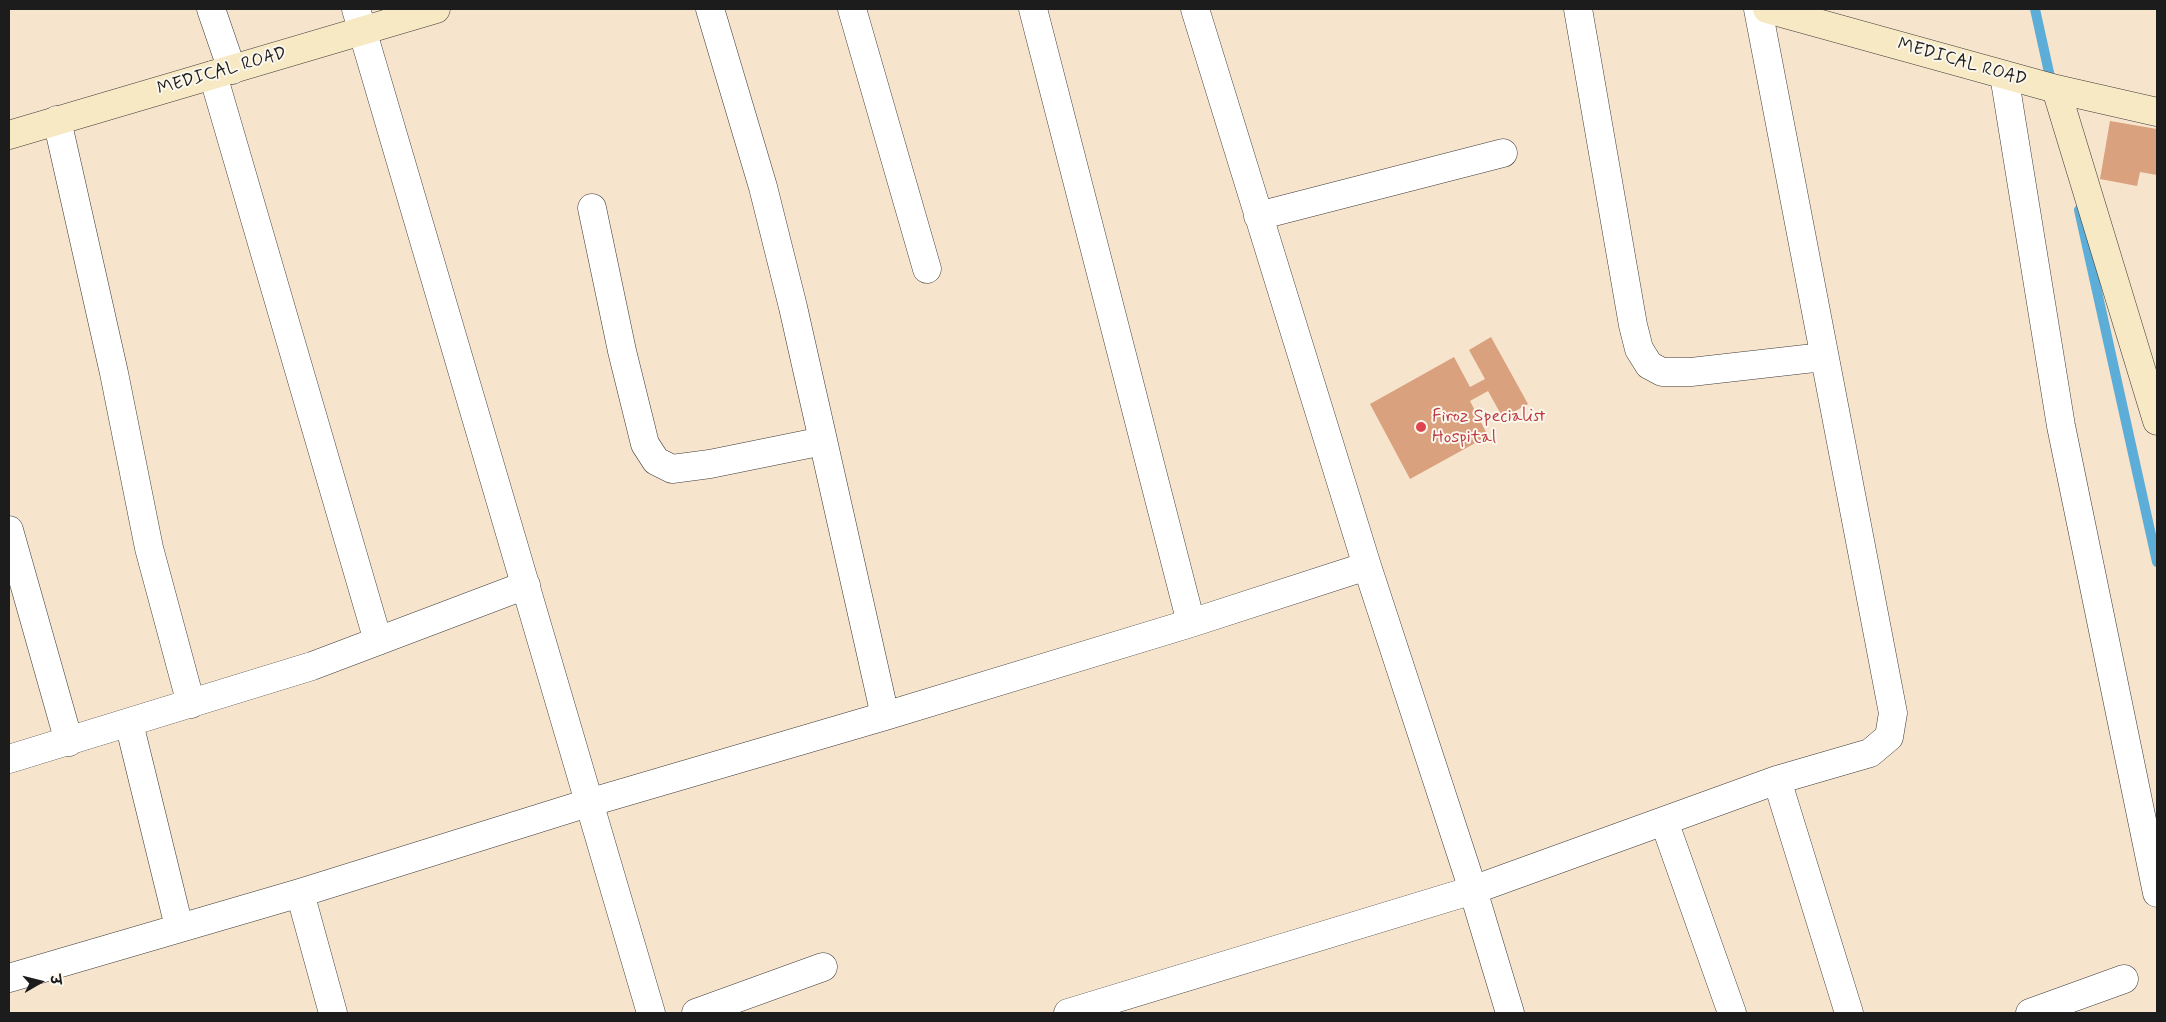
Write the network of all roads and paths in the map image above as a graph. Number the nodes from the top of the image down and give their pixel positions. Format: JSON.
{"nodes":[{"id":1,"x":211,"y":9,"type":"edge"},
{"id":2,"x":436,"y":9,"type":"edge"},
{"id":3,"x":710,"y":9,"type":"edge"},
{"id":4,"x":852,"y":9,"type":"edge"},
{"id":5,"x":1033,"y":9,"type":"edge"},
{"id":6,"x":1195,"y":9,"type":"edge"},
{"id":7,"x":1578,"y":9,"type":"edge"},
{"id":8,"x":1758,"y":9,"type":"edge"},
{"id":9,"x":1767,"y":9,"type":"edge"},
{"id":10,"x":359,"y":20,"type":"edge"},
{"id":11,"x":222,"y":72,"type":"junction"},
{"id":12,"x":2004,"y":75,"type":"junction"},
{"id":13,"x":2056,"y":89,"type":"junction"},
{"id":14,"x":2157,"y":112,"type":"edge"},
{"id":15,"x":57,"y":120,"type":"junction"},
{"id":16,"x":9,"y":135,"type":"edge"},
{"id":17,"x":1503,"y":153,"type":"dead end"},
{"id":18,"x":592,"y":208,"type":"dead end"},
{"id":19,"x":1258,"y":216,"type":"junction"},
{"id":20,"x":927,"y":269,"type":"dead end"},
{"id":21,"x":1823,"y":357,"type":"junction"},
{"id":22,"x":2157,"y":421,"type":"edge"},
{"id":23,"x":823,"y":441,"type":"junction"},
{"id":24,"x":9,"y":530,"type":"edge"},
{"id":25,"x":1368,"y":566,"type":"junction"},
{"id":26,"x":526,"y":585,"type":"junction"},
{"id":27,"x":1191,"y":623,"type":"junction"},
{"id":28,"x":378,"y":641,"type":"junction"},
{"id":29,"x":191,"y":704,"type":"junction"},
{"id":30,"x":885,"y":716,"type":"junction"},
{"id":31,"x":129,"y":723,"type":"junction"},
{"id":32,"x":68,"y":742,"type":"junction"},
{"id":33,"x":9,"y":759,"type":"edge"},
{"id":34,"x":1777,"y":780,"type":"junction"},
{"id":35,"x":588,"y":803,"type":"junction"},
{"id":36,"x":1664,"y":821,"type":"junction"},
{"id":37,"x":1473,"y":890,"type":"junction"},
{"id":38,"x":300,"y":893,"type":"junction"},
{"id":39,"x":2157,"y":893,"type":"edge"},
{"id":40,"x":179,"y":927,"type":"junction"},
{"id":41,"x":823,"y":968,"type":"dead end"},
{"id":42,"x":9,"y":978,"type":"edge"},
{"id":43,"x":2124,"y":979,"type":"dead end"},
{"id":44,"x":333,"y":1013,"type":"edge"},
{"id":45,"x":651,"y":1013,"type":"edge"},
{"id":46,"x":696,"y":1013,"type":"edge"},
{"id":47,"x":1068,"y":1013,"type":"edge"},
{"id":48,"x":1510,"y":1013,"type":"edge"},
{"id":49,"x":1732,"y":1013,"type":"edge"},
{"id":50,"x":1849,"y":1013,"type":"edge"},
{"id":51,"x":2030,"y":1013,"type":"edge"}],
"edges":[{"from":1,"to":11,"type":"street"},
{"from":2,"to":10,"type":"street","name":"MEDICAL ROAD"},
{"from":3,"to":23,"type":"street"},
{"from":4,"to":20,"type":"street"},
{"from":5,"to":27,"type":"street"},
{"from":6,"to":19,"type":"street"},
{"from":7,"to":21,"type":"street"},
{"from":8,"to":21,"type":"street"},
{"from":9,"to":12,"type":"street","name":"MEDICAL ROAD"},
{"from":10,"to":11,"type":"street","name":"MEDICAL ROAD"},
{"from":10,"to":26,"type":"street"},
{"from":11,"to":15,"type":"street","name":"MEDICAL ROAD"},
{"from":11,"to":28,"type":"street"},
{"from":12,"to":13,"type":"street","name":"MEDICAL ROAD"},
{"from":12,"to":39,"type":"street"},
{"from":13,"to":14,"type":"street","name":"MEDICAL ROAD"},
{"from":13,"to":22,"type":"street"},
{"from":15,"to":16,"type":"street","name":"MEDICAL ROAD"},
{"from":15,"to":29,"type":"street"},
{"from":17,"to":19,"type":"street"},
{"from":18,"to":23,"type":"street"},
{"from":19,"to":25,"type":"street"},
{"from":21,"to":34,"type":"street"},
{"from":23,"to":30,"type":"street"},
{"from":24,"to":32,"type":"street"},
{"from":25,"to":27,"type":"street"},
{"from":25,"to":37,"type":"street"},
{"from":26,"to":28,"type":"street"},
{"from":26,"to":35,"type":"street"},
{"from":27,"to":30,"type":"street"},
{"from":28,"to":29,"type":"street"},
{"from":29,"to":31,"type":"street"},
{"from":30,"to":35,"type":"street"},
{"from":31,"to":32,"type":"street"},
{"from":31,"to":40,"type":"street"},
{"from":32,"to":33,"type":"street"},
{"from":34,"to":36,"type":"street"},
{"from":34,"to":50,"type":"street"},
{"from":35,"to":38,"type":"street"},
{"from":35,"to":45,"type":"street"},
{"from":36,"to":37,"type":"street"},
{"from":36,"to":49,"type":"street"},
{"from":37,"to":47,"type":"street"},
{"from":37,"to":48,"type":"street"},
{"from":38,"to":40,"type":"street"},
{"from":38,"to":44,"type":"street"},
{"from":40,"to":42,"type":"street"},
{"from":41,"to":46,"type":"street"},
{"from":43,"to":51,"type":"street"}]}
